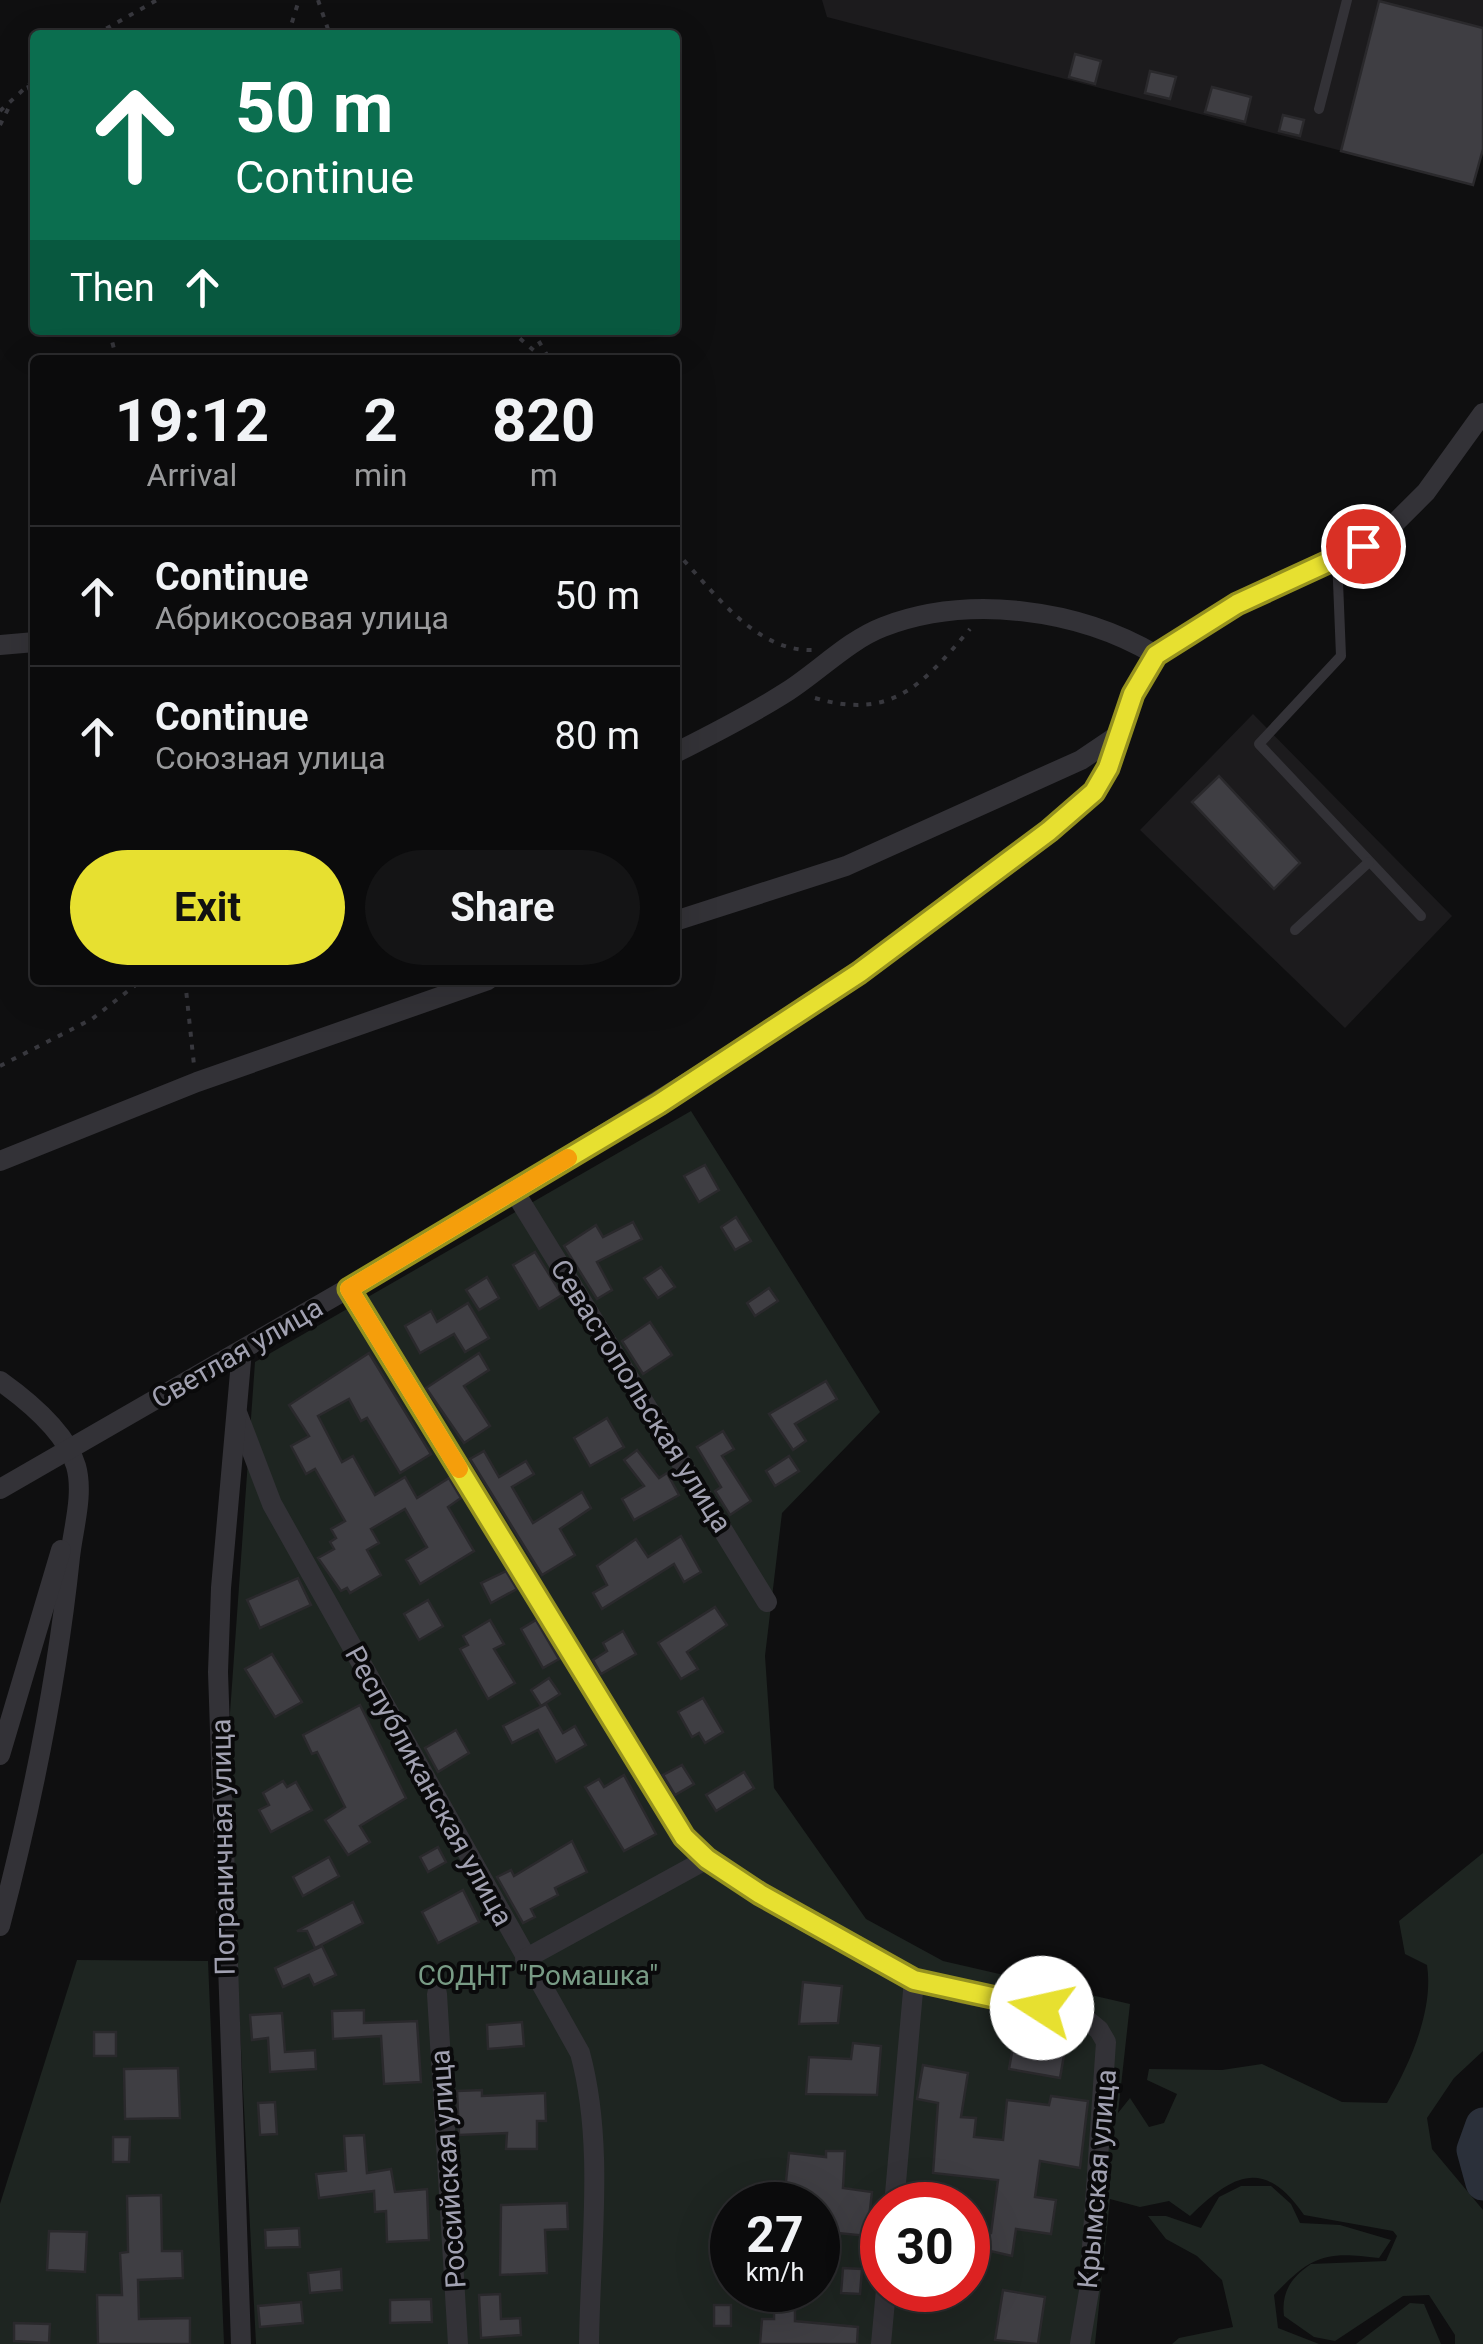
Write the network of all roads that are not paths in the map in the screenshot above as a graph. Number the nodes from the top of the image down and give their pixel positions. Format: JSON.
{"nodes":[{"id":1,"x":1347,"y":0,"type":"edge"},
{"id":2,"x":1318,"y":110,"type":"dead end"},
{"id":3,"x":1483,"y":413,"type":"edge"},
{"id":4,"x":1337,"y":556,"type":"junction"},
{"id":5,"x":30,"y":642,"type":"edge"},
{"id":6,"x":0,"y":645,"type":"edge"},
{"id":7,"x":1156,"y":655,"type":"junction"},
{"id":8,"x":1118,"y":735,"type":"junction"},
{"id":9,"x":680,"y":751,"type":"edge"},
{"id":10,"x":1369,"y":862,"type":"junction"},
{"id":11,"x":1421,"y":916,"type":"dead end"},
{"id":12,"x":680,"y":919,"type":"edge"},
{"id":13,"x":1295,"y":930,"type":"dead end"},
{"id":14,"x":474,"y":985,"type":"edge"},
{"id":15,"x":0,"y":1160,"type":"edge"},
{"id":16,"x":514,"y":1190,"type":"junction"},
{"id":17,"x":349,"y":1289,"type":"junction"},
{"id":18,"x":242,"y":1350,"type":"junction"},
{"id":19,"x":0,"y":1381,"type":"edge"},
{"id":20,"x":238,"y":1414,"type":"junction"},
{"id":21,"x":98,"y":1433,"type":"junction"},
{"id":22,"x":68,"y":1450,"type":"junction"},
{"id":23,"x":0,"y":1489,"type":"edge"},
{"id":24,"x":77,"y":1498,"type":"junction"},
{"id":25,"x":768,"y":1602,"type":"dead end"},
{"id":26,"x":0,"y":1754,"type":"edge"},
{"id":27,"x":707,"y":1859,"type":"junction"},
{"id":28,"x":0,"y":1926,"type":"edge"},
{"id":29,"x":525,"y":1960,"type":"junction"},
{"id":30,"x":914,"y":1980,"type":"junction"},
{"id":31,"x":437,"y":1994,"type":"dead end"},
{"id":32,"x":896,"y":2182,"type":"edge"},
{"id":33,"x":884,"y":2312,"type":"edge"},
{"id":34,"x":241,"y":2344,"type":"edge"},
{"id":35,"x":458,"y":2344,"type":"edge"},
{"id":36,"x":590,"y":2344,"type":"edge"},
{"id":37,"x":881,"y":2344,"type":"edge"},
{"id":38,"x":1080,"y":2344,"type":"edge"}],
"edges":[{"from":1,"to":2,"type":"lane"},
{"from":3,"to":4,"type":"street","name":"Светлая улица"},
{"from":4,"to":7,"type":"street","name":"Светлая улица"},
{"from":4,"to":10,"type":"lane"},
{"from":5,"to":6,"type":"street"},
{"from":7,"to":8,"type":"street","name":"Светлая улица"},
{"from":7,"to":9,"type":"street"},
{"from":8,"to":12,"type":"street"},
{"from":8,"to":16,"type":"street","name":"Светлая улица"},
{"from":10,"to":11,"type":"lane"},
{"from":10,"to":13,"type":"lane"},
{"from":14,"to":15,"type":"street"},
{"from":16,"to":17,"type":"street","name":"Светлая улица"},
{"from":16,"to":25,"type":"street","name":"Севастопольская улица"},
{"from":17,"to":18,"type":"street","name":"Светлая улица"},
{"from":17,"to":27,"type":"street","name":"Крымская улица"},
{"from":18,"to":20,"type":"street","name":"Пограничная улица"},
{"from":18,"to":21,"type":"street","name":"Светлая улица"},
{"from":19,"to":22,"type":"street"},
{"from":20,"to":29,"type":"street","name":"Республиканская улица"},
{"from":20,"to":34,"type":"street","name":"Пограничная улица"},
{"from":21,"to":22,"type":"street","name":"Светлая улица"},
{"from":21,"to":24,"type":"street"},
{"from":22,"to":23,"type":"street","name":"Светлая улица"},
{"from":22,"to":24,"type":"street"},
{"from":24,"to":26,"type":"street"},
{"from":24,"to":28,"type":"street"},
{"from":27,"to":29,"type":"street"},
{"from":27,"to":30,"type":"street","name":"Крымская улица"},
{"from":29,"to":36,"type":"street","name":"Республиканская улица"},
{"from":30,"to":32,"type":"street"},
{"from":30,"to":38,"type":"street","name":"Крымская улица"},
{"from":31,"to":35,"type":"street","name":"Российская улица"},
{"from":33,"to":37,"type":"street"}]}
